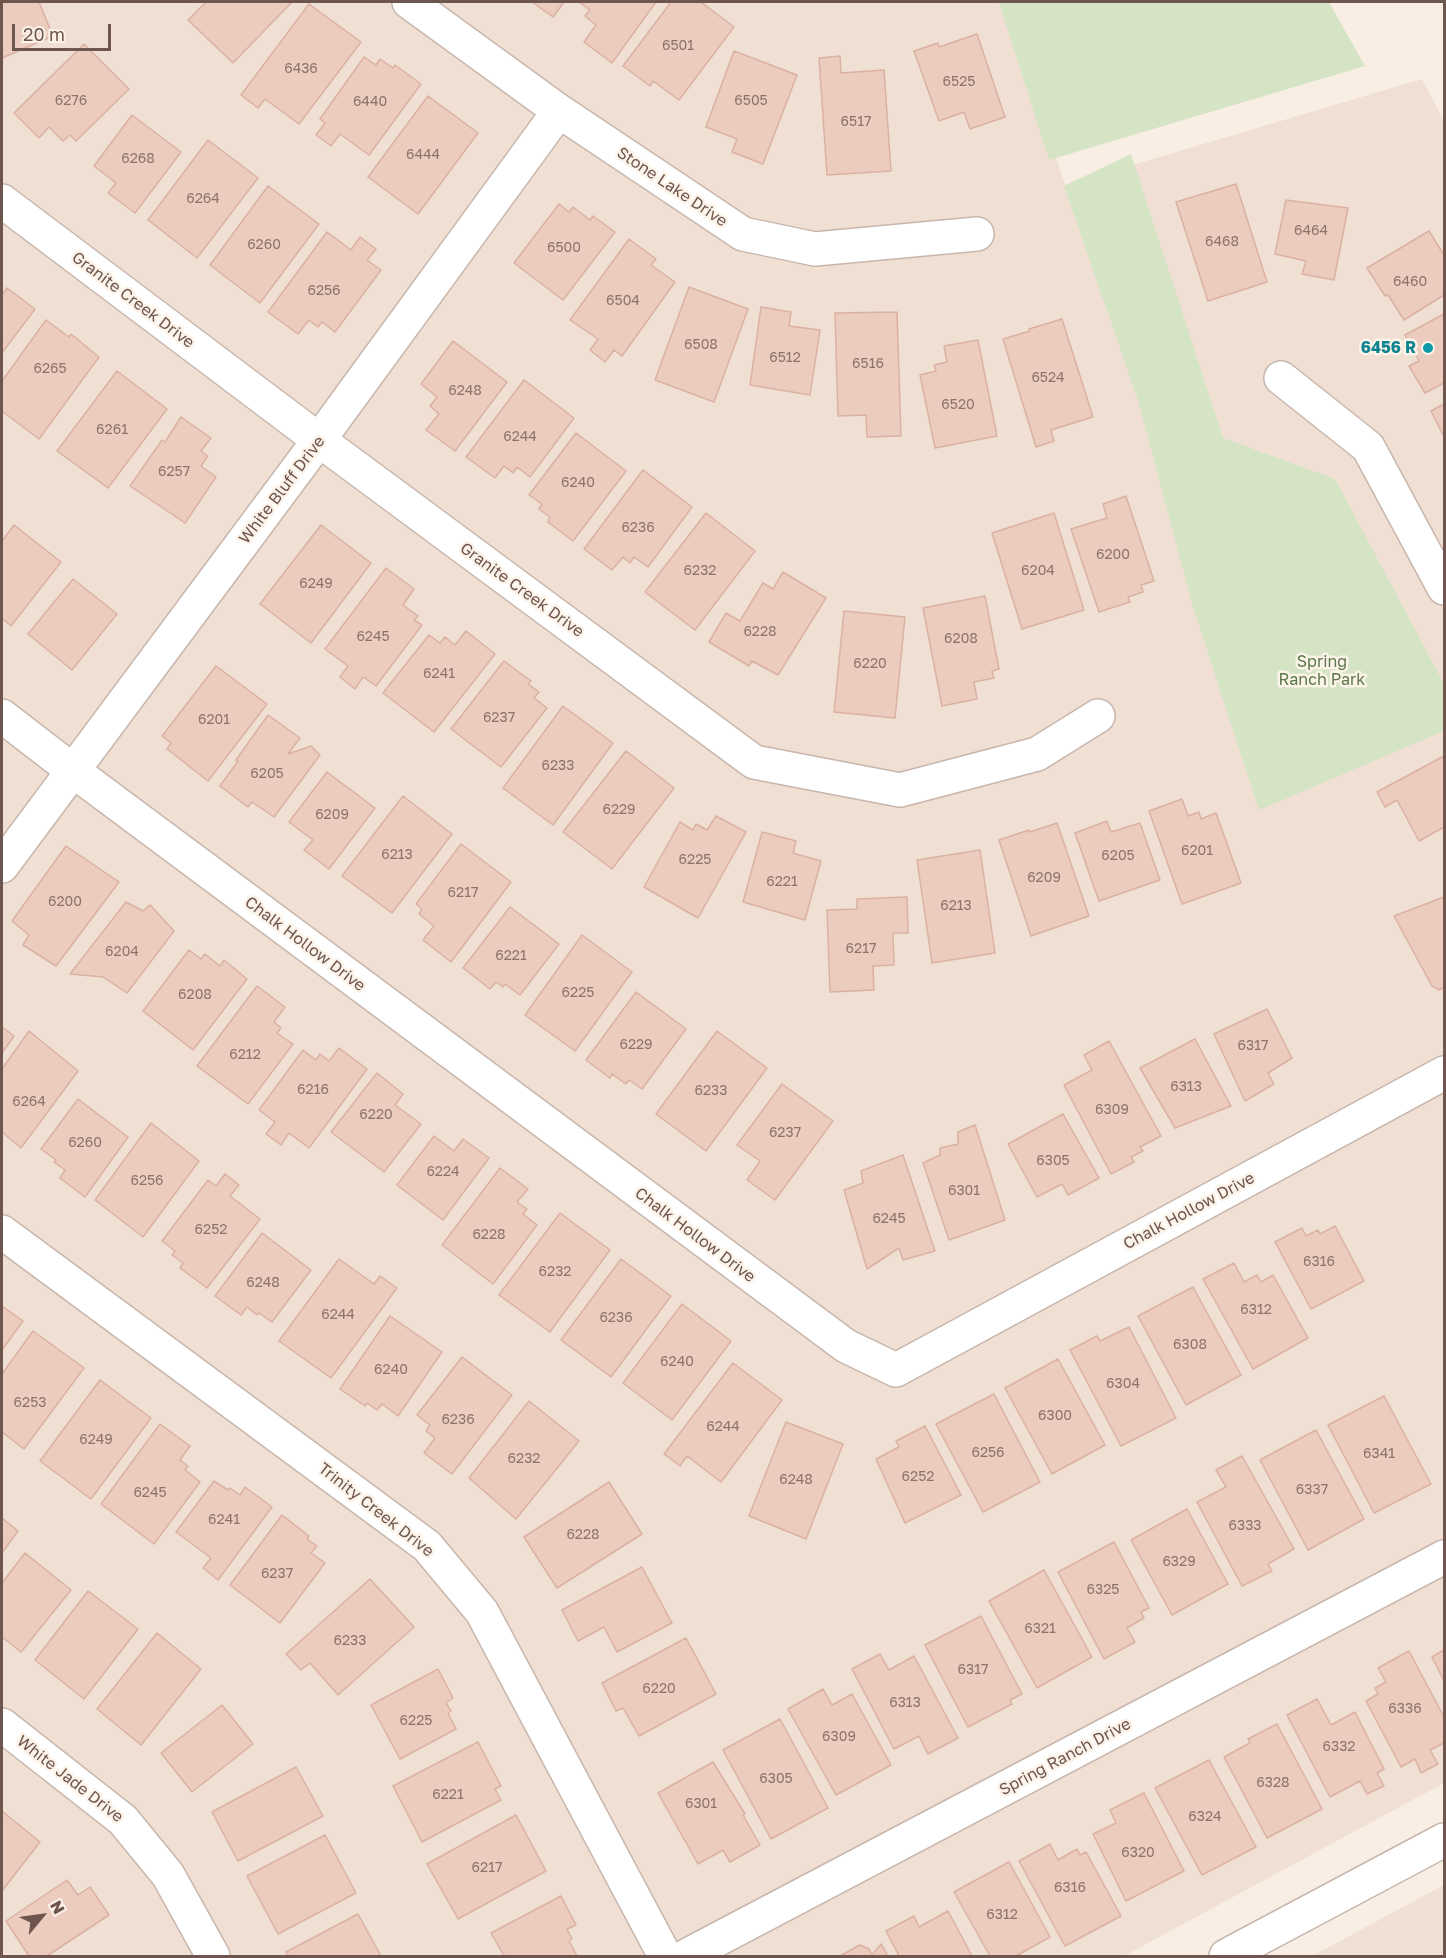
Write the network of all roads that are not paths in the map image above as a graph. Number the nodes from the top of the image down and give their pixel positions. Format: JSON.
{"nodes":[{"id":1,"x":409,"y":2,"type":"edge"},
{"id":2,"x":559,"y":111,"type":"junction"},
{"id":3,"x":2,"y":201,"type":"edge"},
{"id":4,"x":977,"y":234,"type":"dead end"},
{"id":5,"x":1281,"y":378,"type":"dead end"},
{"id":6,"x":319,"y":440,"type":"junction"},
{"id":7,"x":1444,"y":588,"type":"edge"},
{"id":8,"x":2,"y":716,"type":"edge"},
{"id":9,"x":1098,"y":716,"type":"dead end"},
{"id":10,"x":72,"y":770,"type":"junction"},
{"id":11,"x":2,"y":866,"type":"edge"},
{"id":12,"x":1444,"y":1073,"type":"edge"},
{"id":13,"x":2,"y":1232,"type":"edge"},
{"id":14,"x":1444,"y":1557,"type":"edge"},
{"id":15,"x":2,"y":1725,"type":"edge"},
{"id":16,"x":1444,"y":1840,"type":"edge"},
{"id":17,"x":213,"y":1956,"type":"edge"},
{"id":18,"x":665,"y":1956,"type":"edge"},
{"id":19,"x":686,"y":1956,"type":"edge"},
{"id":20,"x":1226,"y":1956,"type":"edge"}],
"edges":[{"from":1,"to":2,"type":"street","name":"Stone Lake Drive"},
{"from":2,"to":4,"type":"street","name":"Stone Lake Drive"},
{"from":2,"to":6,"type":"street","name":"White Bluff Drive"},
{"from":3,"to":6,"type":"street","name":"Granite Creek Drive"},
{"from":5,"to":7,"type":"street"},
{"from":6,"to":9,"type":"street","name":"Granite Creek Drive"},
{"from":6,"to":10,"type":"street","name":"White Bluff Drive"},
{"from":8,"to":10,"type":"street","name":"Chalk Hollow Drive"},
{"from":10,"to":11,"type":"street","name":"White Bluff Drive"},
{"from":10,"to":12,"type":"street","name":"Chalk Hollow Drive"},
{"from":13,"to":18,"type":"street","name":"Trinity Creek Drive"},
{"from":14,"to":19,"type":"street","name":"Spring Ranch Drive"},
{"from":15,"to":17,"type":"street","name":"White Jade Drive"},
{"from":16,"to":20,"type":"street"}]}
